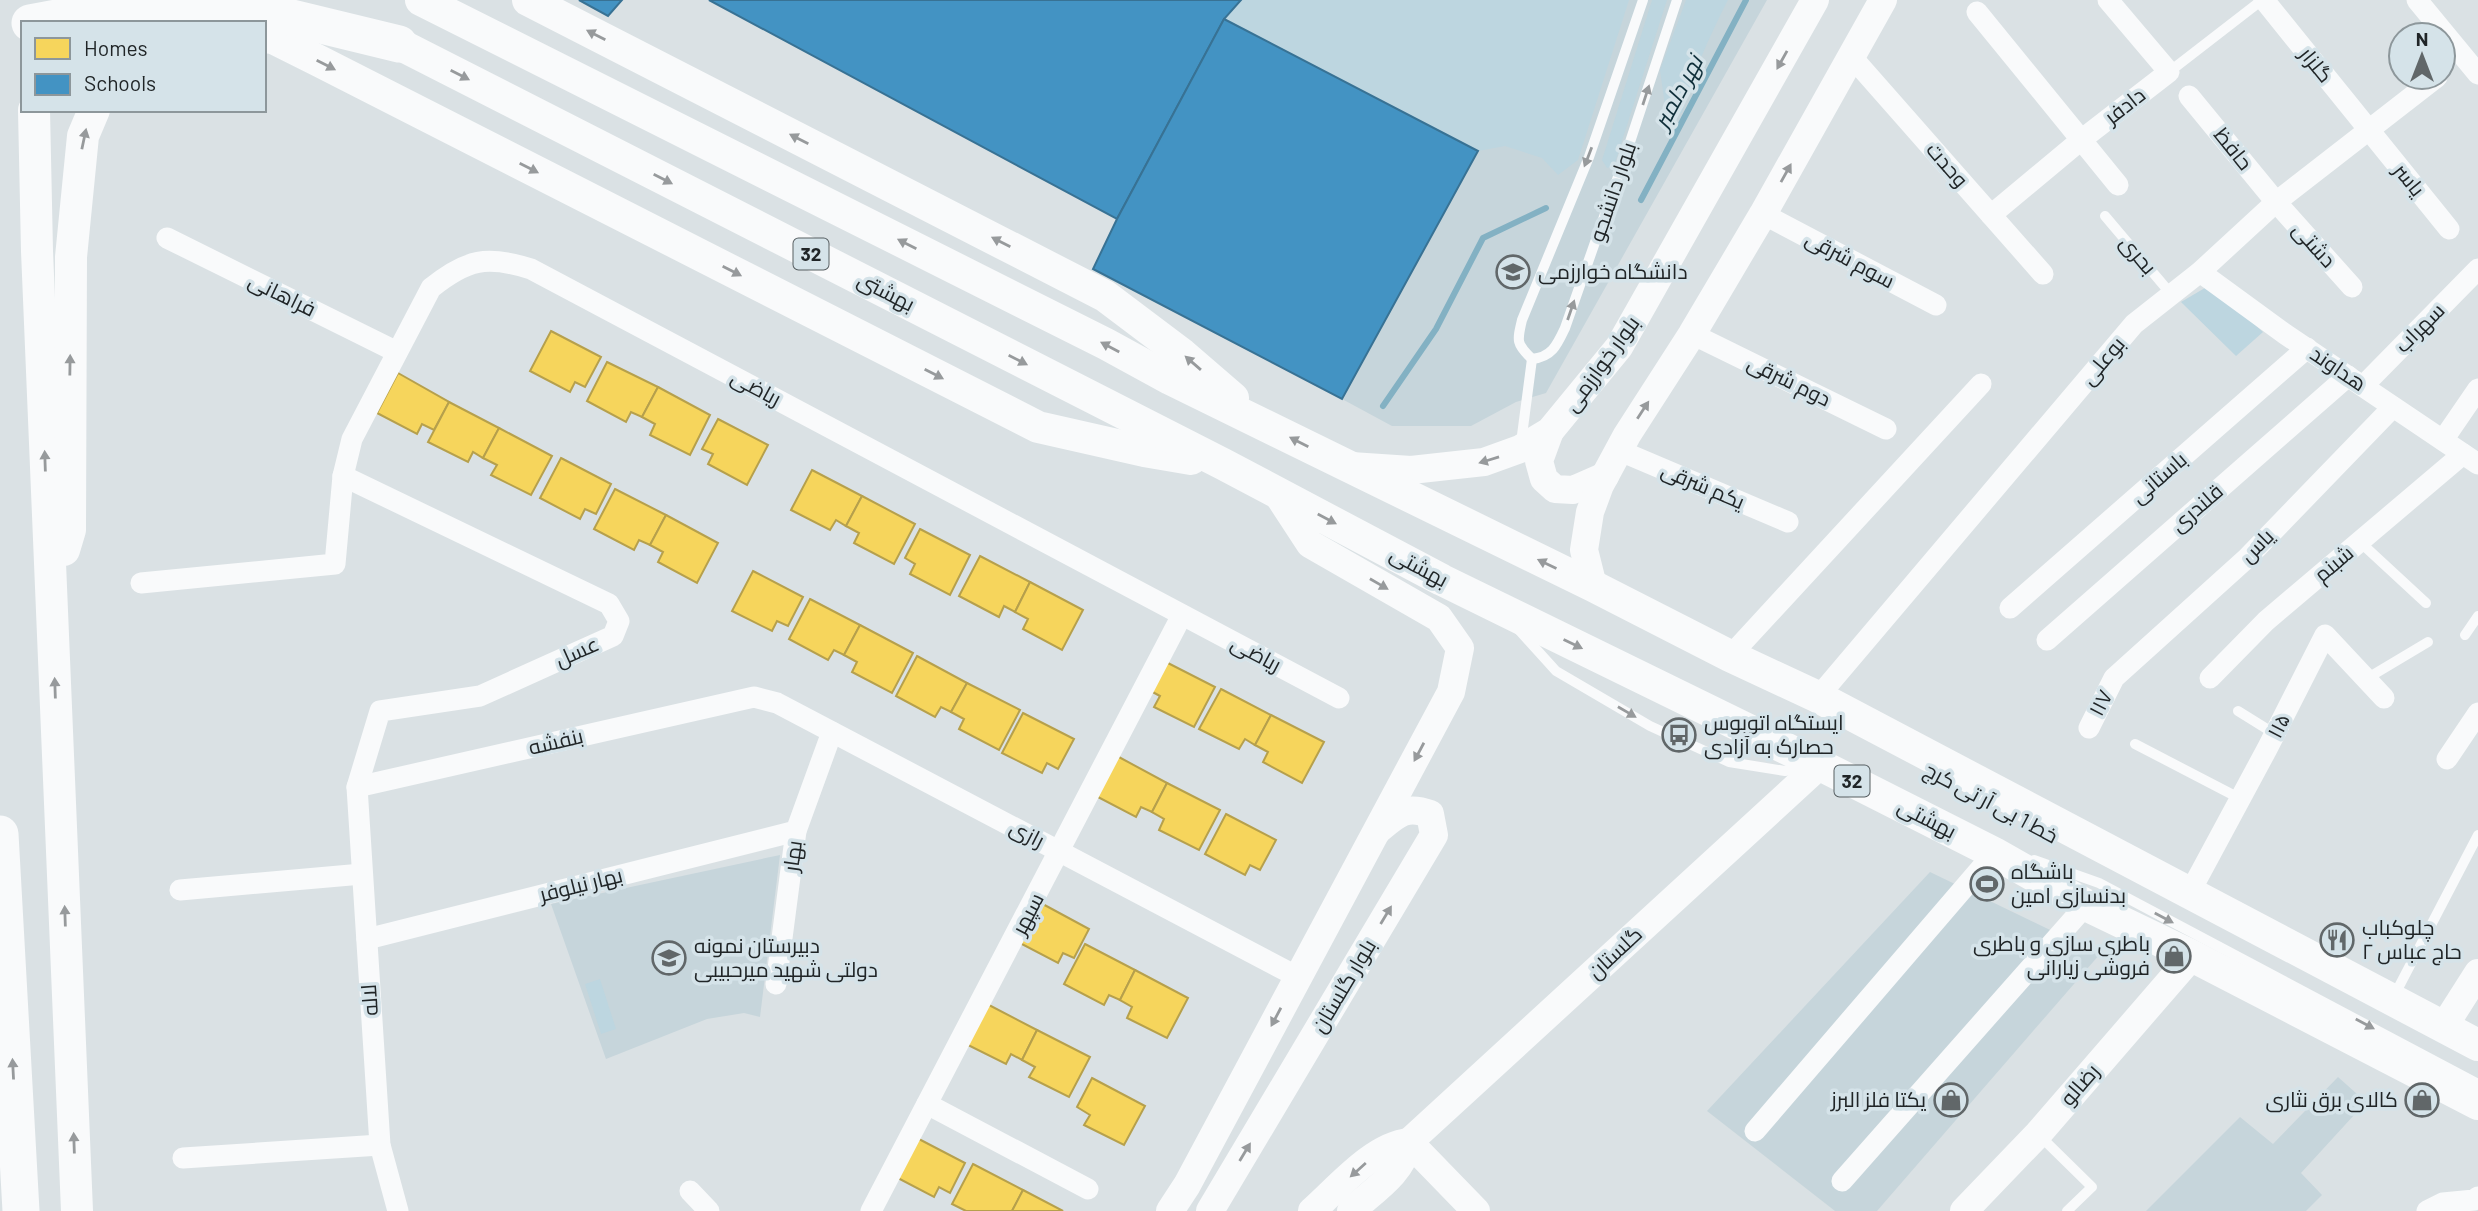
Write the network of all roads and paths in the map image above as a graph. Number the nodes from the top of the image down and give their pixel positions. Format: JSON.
{"nodes":[{"id":1,"x":32,"y":0,"type":"edge"},
{"id":2,"x":122,"y":0,"type":"edge"},
{"id":3,"x":153,"y":0,"type":"edge"},
{"id":4,"x":203,"y":0,"type":"edge"},
{"id":5,"x":316,"y":0,"type":"edge"},
{"id":6,"x":421,"y":0,"type":"edge"},
{"id":7,"x":445,"y":0,"type":"edge"},
{"id":8,"x":528,"y":0,"type":"edge"},
{"id":9,"x":1643,"y":0,"type":"edge"},
{"id":10,"x":1677,"y":0,"type":"edge"},
{"id":11,"x":1815,"y":0,"type":"edge"},
{"id":12,"x":1883,"y":0,"type":"edge"},
{"id":13,"x":2108,"y":0,"type":"edge"},
{"id":14,"x":2263,"y":0,"type":"edge"},
{"id":15,"x":2417,"y":0,"type":"edge"},
{"id":16,"x":1977,"y":12,"type":"dead end"},
{"id":17,"x":31,"y":21,"type":"edge"},
{"id":18,"x":41,"y":21,"type":"edge"},
{"id":19,"x":117,"y":21,"type":"edge"},
{"id":20,"x":142,"y":21,"type":"edge"},
{"id":21,"x":223,"y":21,"type":"edge"},
{"id":22,"x":21,"y":24,"type":"edge"},
{"id":23,"x":0,"y":27,"type":"edge"},
{"id":24,"x":266,"y":37,"type":"edge"},
{"id":25,"x":502,"y":40,"type":"junction"},
{"id":26,"x":399,"y":44,"type":"junction"},
{"id":27,"x":2471,"y":50,"type":"edge"},
{"id":28,"x":1851,"y":56,"type":"junction"},
{"id":29,"x":2457,"y":61,"type":"edge"},
{"id":30,"x":2169,"y":72,"type":"junction"},
{"id":31,"x":2478,"y":74,"type":"edge"},
{"id":32,"x":2419,"y":91,"type":"edge"},
{"id":33,"x":2189,"y":96,"type":"dead end"},
{"id":34,"x":34,"y":112,"type":"edge"},
{"id":35,"x":93,"y":112,"type":"edge"},
{"id":36,"x":2369,"y":131,"type":"junction"},
{"id":37,"x":2081,"y":140,"type":"junction"},
{"id":38,"x":2118,"y":185,"type":"dead end"},
{"id":39,"x":2276,"y":202,"type":"junction"},
{"id":40,"x":1763,"y":214,"type":"junction"},
{"id":41,"x":1991,"y":215,"type":"junction"},
{"id":42,"x":2105,"y":216,"type":"dead end"},
{"id":43,"x":2448,"y":229,"type":"dead end"},
{"id":44,"x":167,"y":237,"type":"dead end"},
{"id":45,"x":2478,"y":269,"type":"edge"},
{"id":46,"x":2200,"y":272,"type":"junction"},
{"id":47,"x":2043,"y":274,"type":"dead end"},
{"id":48,"x":2353,"y":287,"type":"dead end"},
{"id":49,"x":2171,"y":295,"type":"junction"},
{"id":50,"x":1936,"y":305,"type":"dead end"},
{"id":51,"x":1692,"y":334,"type":"junction"},
{"id":52,"x":2307,"y":348,"type":"junction"},
{"id":53,"x":397,"y":352,"type":"junction"},
{"id":54,"x":1532,"y":359,"type":"junction"},
{"id":55,"x":2355,"y":381,"type":"junction"},
{"id":56,"x":1981,"y":384,"type":"dead end"},
{"id":57,"x":2478,"y":389,"type":"edge"},
{"id":58,"x":2393,"y":407,"type":"junction"},
{"id":59,"x":1263,"y":424,"type":"junction"},
{"id":60,"x":1886,"y":429,"type":"dead end"},
{"id":61,"x":1550,"y":432,"type":"junction"},
{"id":62,"x":2443,"y":440,"type":"junction"},
{"id":63,"x":1520,"y":449,"type":"junction"},
{"id":64,"x":1618,"y":450,"type":"junction"},
{"id":65,"x":2470,"y":459,"type":"edge"},
{"id":66,"x":1223,"y":464,"type":"junction"},
{"id":67,"x":1347,"y":466,"type":"junction"},
{"id":68,"x":343,"y":476,"type":"junction"},
{"id":69,"x":1605,"y":476,"type":"junction"},
{"id":70,"x":1276,"y":492,"type":"junction"},
{"id":71,"x":1788,"y":522,"type":"dead end"},
{"id":72,"x":2360,"y":542,"type":"junction"},
{"id":73,"x":141,"y":583,"type":"dead end"},
{"id":74,"x":1593,"y":586,"type":"junction"},
{"id":75,"x":51,"y":603,"type":"junction"},
{"id":76,"x":2426,"y":603,"type":"dead end"},
{"id":77,"x":2010,"y":608,"type":"dead end"},
{"id":78,"x":1182,"y":615,"type":"junction"},
{"id":79,"x":2478,"y":616,"type":"edge"},
{"id":80,"x":1658,"y":619,"type":"junction"},
{"id":81,"x":2465,"y":635,"type":"dead end"},
{"id":82,"x":2047,"y":640,"type":"dead end"},
{"id":83,"x":2428,"y":642,"type":"dead end"},
{"id":84,"x":1730,"y":656,"type":"junction"},
{"id":85,"x":2114,"y":678,"type":"joint"},
{"id":86,"x":2210,"y":678,"type":"dead end"},
{"id":87,"x":2366,"y":680,"type":"junction"},
{"id":88,"x":1775,"y":690,"type":"dead end"},
{"id":89,"x":754,"y":697,"type":"joint"},
{"id":90,"x":1818,"y":697,"type":"junction"},
{"id":91,"x":1339,"y":698,"type":"dead end"},
{"id":92,"x":2384,"y":698,"type":"dead end"},
{"id":93,"x":2238,"y":711,"type":"dead end"},
{"id":94,"x":2478,"y":713,"type":"edge"},
{"id":95,"x":2089,"y":727,"type":"dead end"},
{"id":96,"x":832,"y":732,"type":"junction"},
{"id":97,"x":2275,"y":734,"type":"junction"},
{"id":98,"x":2135,"y":744,"type":"dead end"},
{"id":99,"x":2448,"y":760,"type":"dead end"},
{"id":100,"x":1820,"y":765,"type":"junction"},
{"id":101,"x":357,"y":787,"type":"junction"},
{"id":102,"x":2239,"y":798,"type":"junction"},
{"id":103,"x":796,"y":831,"type":"junction"},
{"id":104,"x":0,"y":834,"type":"edge"},
{"id":105,"x":1375,"y":834,"type":"junction"},
{"id":106,"x":2478,"y":835,"type":"edge"},
{"id":107,"x":1965,"y":838,"type":"junction"},
{"id":108,"x":1061,"y":851,"type":"junction"},
{"id":109,"x":1994,"y":853,"type":"junction"},
{"id":110,"x":362,"y":874,"type":"junction"},
{"id":111,"x":180,"y":890,"type":"dead end"},
{"id":112,"x":2190,"y":892,"type":"junction"},
{"id":113,"x":2086,"y":905,"type":"junction"},
{"id":114,"x":367,"y":939,"type":"junction"},
{"id":115,"x":2192,"y":956,"type":"junction"},
{"id":116,"x":2478,"y":973,"type":"edge"},
{"id":117,"x":1298,"y":977,"type":"junction"},
{"id":118,"x":776,"y":984,"type":"dead end"},
{"id":119,"x":2392,"y":1000,"type":"junction"},
{"id":120,"x":2443,"y":1028,"type":"junction"},
{"id":121,"x":2477,"y":1042,"type":"edge"},
{"id":122,"x":2478,"y":1084,"type":"edge"},
{"id":123,"x":927,"y":1104,"type":"junction"},
{"id":124,"x":2478,"y":1104,"type":"edge"},
{"id":125,"x":1755,"y":1132,"type":"dead end"},
{"id":126,"x":2038,"y":1134,"type":"junction"},
{"id":127,"x":1409,"y":1142,"type":"junction"},
{"id":128,"x":380,"y":1145,"type":"junction"},
{"id":129,"x":183,"y":1158,"type":"dead end"},
{"id":130,"x":1842,"y":1181,"type":"dead end"},
{"id":131,"x":1088,"y":1189,"type":"dead end"},
{"id":132,"x":690,"y":1191,"type":"dead end"},
{"id":133,"x":2478,"y":1197,"type":"edge"},
{"id":134,"x":21,"y":1211,"type":"edge"},
{"id":135,"x":77,"y":1211,"type":"edge"},
{"id":136,"x":398,"y":1211,"type":"edge"},
{"id":137,"x":709,"y":1211,"type":"edge"},
{"id":138,"x":871,"y":1211,"type":"edge"},
{"id":139,"x":1170,"y":1211,"type":"edge"},
{"id":140,"x":1210,"y":1211,"type":"edge"},
{"id":141,"x":1312,"y":1211,"type":"edge"},
{"id":142,"x":1351,"y":1211,"type":"edge"},
{"id":143,"x":1476,"y":1211,"type":"edge"},
{"id":144,"x":1964,"y":1211,"type":"edge"},
{"id":145,"x":2067,"y":1211,"type":"edge"},
{"id":146,"x":2427,"y":1211,"type":"edge"}],
"edges":[{"from":1,"to":17,"type":"main road"},
{"from":2,"to":19,"type":"highway"},
{"from":3,"to":20,"type":"main road"},
{"from":4,"to":21,"type":"main road"},
{"from":5,"to":26,"type":"highway","number":"32"},
{"from":6,"to":25,"type":"main road","number":"32"},
{"from":7,"to":25,"type":"main road"},
{"from":59,"to":8,"type":"main road","one_way":true},
{"from":9,"to":54,"type":"lane","name":"بلوار دانشجو","one_way":true},
{"from":54,"to":10,"type":"lane","name":"بلوار دانشجو","one_way":true},
{"from":11,"to":61,"type":"street","name":"بلوار خوارزمی","one_way":true},
{"from":12,"to":28,"type":"street"},
{"from":13,"to":30,"type":"street"},
{"from":14,"to":30,"type":"lane","name":"دادفر"},
{"from":14,"to":36,"type":"street","name":"گلزار"},
{"from":15,"to":27,"type":"street"},
{"from":16,"to":37,"type":"street"},
{"from":18,"to":26,"type":"highway"},
{"from":22,"to":23,"type":"highway"},
{"from":24,"to":66,"type":"main road","one_way":true},
{"from":59,"to":25,"type":"main road","number":"32","one_way":true},
{"from":26,"to":66,"type":"main road","name":"بهشتى","number":"32","one_way":true},
{"from":27,"to":29,"type":"street"},
{"from":27,"to":31,"type":"street"},
{"from":40,"to":28,"type":"street","one_way":true},
{"from":28,"to":41,"type":"street","name":"وحدت"},
{"from":30,"to":37,"type":"street","name":"دادفر"},
{"from":32,"to":36,"type":"street","name":"بوعلی"},
{"from":33,"to":39,"type":"street","name":"حافظ"},
{"from":75,"to":34,"type":"main road","one_way":true},
{"from":75,"to":35,"type":"main road","one_way":true},
{"from":36,"to":39,"type":"street","name":"بوعلی"},
{"from":36,"to":43,"type":"street","name":"یاسر"},
{"from":37,"to":38,"type":"street"},
{"from":37,"to":41,"type":"street","name":"دادفر"},
{"from":39,"to":46,"type":"street","name":"بوعلی"},
{"from":39,"to":48,"type":"street","name":"دشتی"},
{"from":40,"to":50,"type":"street","name":"سوم شرقی"},
{"from":40,"to":51,"type":"street"},
{"from":41,"to":47,"type":"street","name":"وحدت"},
{"from":42,"to":49,"type":"lane","name":"بحری"},
{"from":44,"to":53,"type":"street","name":"فراهانی"},
{"from":45,"to":55,"type":"street","name":"سهراب"},
{"from":46,"to":49,"type":"street","name":"بوعلی"},
{"from":46,"to":52,"type":"street","name":"هداوند"},
{"from":49,"to":90,"type":"street","name":"بوعلی"},
{"from":51,"to":60,"type":"street","name":"دوم شرقی"},
{"from":64,"to":51,"type":"street","one_way":true},
{"from":52,"to":55,"type":"street","name":"هداوند"},
{"from":52,"to":77,"type":"street","name":"باستانی"},
{"from":53,"to":68,"type":"street","name":"ریاضی"},
{"from":53,"to":78,"type":"street","name":"ریاضی"},
{"from":54,"to":63,"type":"lane"},
{"from":55,"to":58,"type":"street","name":"هداوند"},
{"from":55,"to":82,"type":"street","name":"قلندری"},
{"from":56,"to":84,"type":"street"},
{"from":57,"to":62,"type":"street"},
{"from":58,"to":62,"type":"street","name":"هداوند"},
{"from":58,"to":85,"type":"street","name":"یاس"},
{"from":67,"to":59,"type":"main road","number":"32","one_way":true},
{"from":61,"to":63,"type":"street","name":"بلوار خوارزمی"},
{"from":61,"to":69,"type":"street"},
{"from":62,"to":65,"type":"street","name":"هداوند"},
{"from":63,"to":67,"type":"street","name":"بلوار خوارزمی","one_way":true},
{"from":64,"to":69,"type":"street"},
{"from":64,"to":71,"type":"street","name":"یکم شرقی"},
{"from":65,"to":72,"type":"street","name":"شبنم"},
{"from":66,"to":70,"type":"main road","name":"بهشتی","number":"32"},
{"from":74,"to":67,"type":"main road","number":"32","one_way":true},
{"from":68,"to":73,"type":"street","name":"ریاضی"},
{"from":68,"to":101,"type":"street","name":"عسل"},
{"from":69,"to":74,"type":"street"},
{"from":70,"to":100,"type":"main road","name":"بهشتی","number":"32","one_way":true},
{"from":70,"to":105,"type":"street","name":"بلوار گلستان","one_way":true},
{"from":72,"to":76,"type":"lane"},
{"from":72,"to":86,"type":"street","name":"شبنم"},
{"from":74,"to":80,"type":"main road","number":"32"},
{"from":135,"to":75,"type":"main road","one_way":true},
{"from":78,"to":91,"type":"street","name":"ریاضی"},
{"from":78,"to":108,"type":"street","name":"سپهر"},
{"from":79,"to":81,"type":"lane"},
{"from":80,"to":84,"type":"main road","number":"32"},
{"from":80,"to":88,"type":"lane"},
{"from":83,"to":87,"type":"lane"},
{"from":84,"to":90,"type":"main road","number":"32"},
{"from":85,"to":95,"type":"street","name":"۱۱۷"},
{"from":87,"to":92,"type":"street","name":"۱۱۵"},
{"from":87,"to":97,"type":"street","name":"۱۱۵"},
{"from":89,"to":96,"type":"street","name":"رازی"},
{"from":89,"to":101,"type":"street","name":"بنفشه"},
{"from":90,"to":112,"type":"main road","number":"32"},
{"from":93,"to":97,"type":"lane"},
{"from":94,"to":99,"type":"street"},
{"from":96,"to":103,"type":"street","name":"بهار"},
{"from":96,"to":108,"type":"street","name":"رازی"},
{"from":97,"to":102,"type":"street","name":"۱۱۵"},
{"from":98,"to":102,"type":"lane"},
{"from":100,"to":107,"type":"main road","name":"بهشتی","number":"32"},
{"from":100,"to":127,"type":"street","name":"گلستان"},
{"from":101,"to":110,"type":"street","name":"لاله"},
{"from":102,"to":112,"type":"street","name":"۱۱۵"},
{"from":103,"to":114,"type":"street","name":"بهار نیلوفر"},
{"from":103,"to":118,"type":"street","name":"بهار"},
{"from":134,"to":104,"type":"highway","one_way":true},
{"from":105,"to":117,"type":"street","name":"بلوار گلستان"},
{"from":140,"to":105,"type":"street","name":"بلوار گلستان","one_way":true},
{"from":106,"to":119,"type":"lane"},
{"from":107,"to":109,"type":"main road","name":"بهشتی","number":"32"},
{"from":107,"to":122,"type":"lane","name":"خط 1 بی آر تی کرج","one_way":true},
{"from":108,"to":117,"type":"street","name":"رازی"},
{"from":108,"to":123,"type":"street","name":"سپهر"},
{"from":109,"to":113,"type":"main road","name":"بهشتی","number":"32"},
{"from":109,"to":125,"type":"street"},
{"from":110,"to":111,"type":"street"},
{"from":110,"to":114,"type":"street","name":"لاله"},
{"from":112,"to":119,"type":"main road","number":"32"},
{"from":113,"to":115,"type":"main road","name":"بهشتی","number":"32"},
{"from":113,"to":130,"type":"street"},
{"from":114,"to":128,"type":"street","name":"لاله"},
{"from":115,"to":124,"type":"main road","name":"بهشتی","number":"32"},
{"from":115,"to":126,"type":"street","name":"رضالو"},
{"from":116,"to":120,"type":"street"},
{"from":117,"to":139,"type":"street","name":"بلوار گلستان","one_way":true},
{"from":119,"to":120,"type":"main road","number":"32"},
{"from":120,"to":121,"type":"main road","number":"32"},
{"from":123,"to":131,"type":"street"},
{"from":123,"to":138,"type":"street","name":"سپهر"},
{"from":126,"to":144,"type":"street","name":"رضالو"},
{"from":126,"to":145,"type":"lane"},
{"from":127,"to":141,"type":"street","name":"گلستان","one_way":true},
{"from":127,"to":142,"type":"street","name":"گلستان"},
{"from":127,"to":143,"type":"street"},
{"from":128,"to":129,"type":"street"},
{"from":128,"to":136,"type":"street","name":"لاله"},
{"from":132,"to":137,"type":"street"},
{"from":133,"to":146,"type":"street"}]}
